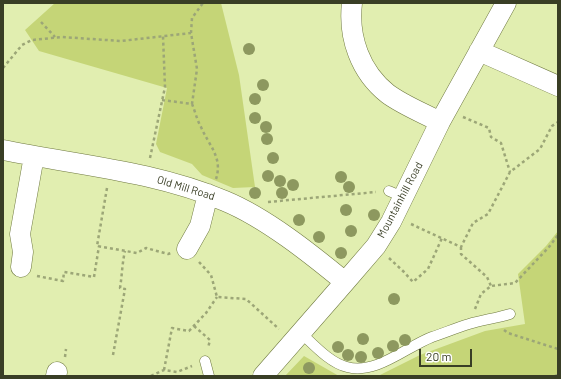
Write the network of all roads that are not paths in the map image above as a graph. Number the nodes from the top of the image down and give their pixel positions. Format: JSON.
{"nodes":[{"id":1,"x":352,"y":3,"type":"edge"},
{"id":2,"x":506,"y":3,"type":"edge"},
{"id":3,"x":479,"y":51,"type":"junction"},
{"id":4,"x":558,"y":86,"type":"edge"},
{"id":5,"x":443,"y":116,"type":"junction"},
{"id":6,"x":3,"y":150,"type":"edge"},
{"id":7,"x":34,"y":156,"type":"junction"},
{"id":8,"x":213,"y":196,"type":"junction"},
{"id":9,"x":187,"y":249,"type":"road end"},
{"id":10,"x":21,"y":267,"type":"road end"},
{"id":11,"x":345,"y":282,"type":"junction"},
{"id":12,"x":510,"y":314,"type":"dead end"},
{"id":13,"x":297,"y":337,"type":"junction"},
{"id":14,"x":205,"y":361,"type":"road end"},
{"id":15,"x":208,"y":376,"type":"edge"},
{"id":16,"x":263,"y":376,"type":"edge"}],
"edges":[{"from":1,"to":5,"type":"street"},
{"from":2,"to":3,"type":"street","name":"Mountainhill Road"},
{"from":3,"to":4,"type":"street"},
{"from":3,"to":5,"type":"street","name":"Mountainhill Road"},
{"from":5,"to":11,"type":"street","name":"Mountainhill Road"},
{"from":6,"to":7,"type":"street","name":"Old Mill Road"},
{"from":7,"to":8,"type":"street","name":"Old Mill Road"},
{"from":7,"to":10,"type":"street"},
{"from":8,"to":9,"type":"street"},
{"from":8,"to":11,"type":"street","name":"Old Mill Road"},
{"from":11,"to":13,"type":"street","name":"Mountainhill Road"},
{"from":12,"to":13,"type":"lane"},
{"from":13,"to":16,"type":"street","name":"Mountainhill Road"},
{"from":14,"to":15,"type":"lane"}]}
